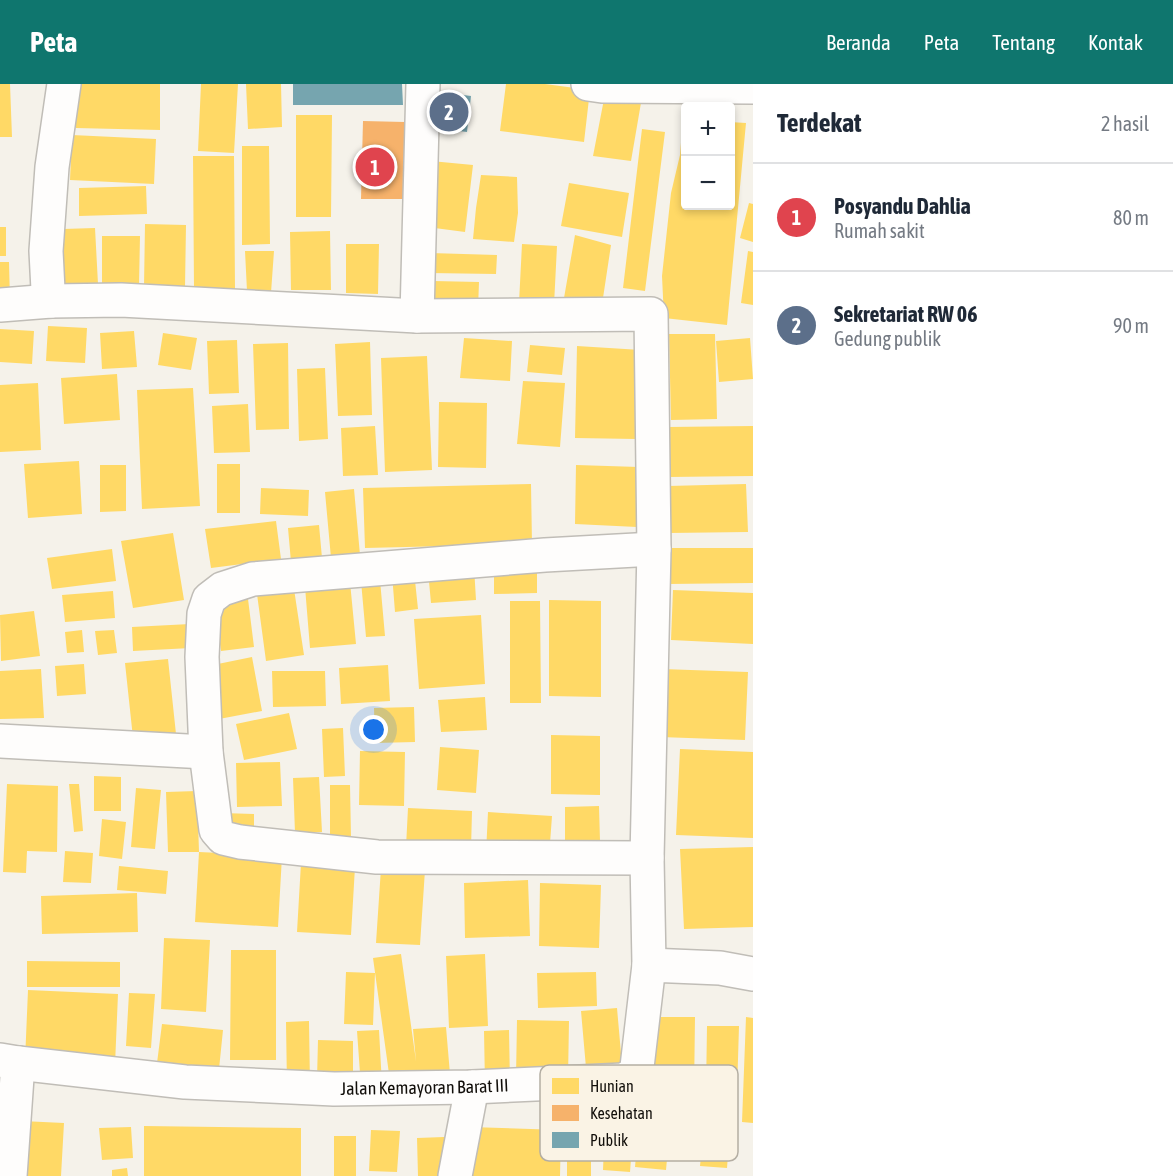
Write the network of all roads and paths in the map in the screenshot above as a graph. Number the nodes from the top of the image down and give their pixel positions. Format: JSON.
{"nodes":[{"id":1,"x":64,"y":84,"type":"edge"},
{"id":2,"x":423,"y":84,"type":"edge"},
{"id":3,"x":588,"y":84,"type":"edge"},
{"id":4,"x":753,"y":87,"type":"edge"},
{"id":5,"x":51,"y":301,"type":"junction"},
{"id":6,"x":0,"y":305,"type":"edge"},
{"id":7,"x":417,"y":316,"type":"junction"},
{"id":8,"x":654,"y":549,"type":"junction"},
{"id":9,"x":0,"y":741,"type":"edge"},
{"id":10,"x":206,"y":752,"type":"junction"},
{"id":11,"x":647,"y":858,"type":"junction"},
{"id":12,"x":649,"y":965,"type":"junction"},
{"id":13,"x":753,"y":974,"type":"edge"},
{"id":14,"x":9,"y":1061,"type":"edge"},
{"id":15,"x":637,"y":1065,"type":"edge"},
{"id":16,"x":540,"y":1084,"type":"edge"},
{"id":17,"x":472,"y":1087,"type":"junction"},
{"id":18,"x":9,"y":1176,"type":"edge"},
{"id":19,"x":455,"y":1176,"type":"edge"}],
"edges":[{"from":1,"to":5,"type":"street"},
{"from":2,"to":7,"type":"street"},
{"from":3,"to":4,"type":"street"},
{"from":5,"to":6,"type":"street"},
{"from":5,"to":7,"type":"street"},
{"from":7,"to":8,"type":"street"},
{"from":8,"to":10,"type":"street"},
{"from":8,"to":11,"type":"street"},
{"from":9,"to":10,"type":"street"},
{"from":10,"to":11,"type":"street"},
{"from":11,"to":12,"type":"street"},
{"from":12,"to":13,"type":"street"},
{"from":12,"to":15,"type":"street","name":"Jalan Kemayoran Barat III"},
{"from":14,"to":17,"type":"street","name":"Jalan Kemayoran Barat III"},
{"from":14,"to":18,"type":"street"},
{"from":16,"to":17,"type":"street","name":"Jalan Kemayoran Barat III"},
{"from":17,"to":19,"type":"street"}]}
